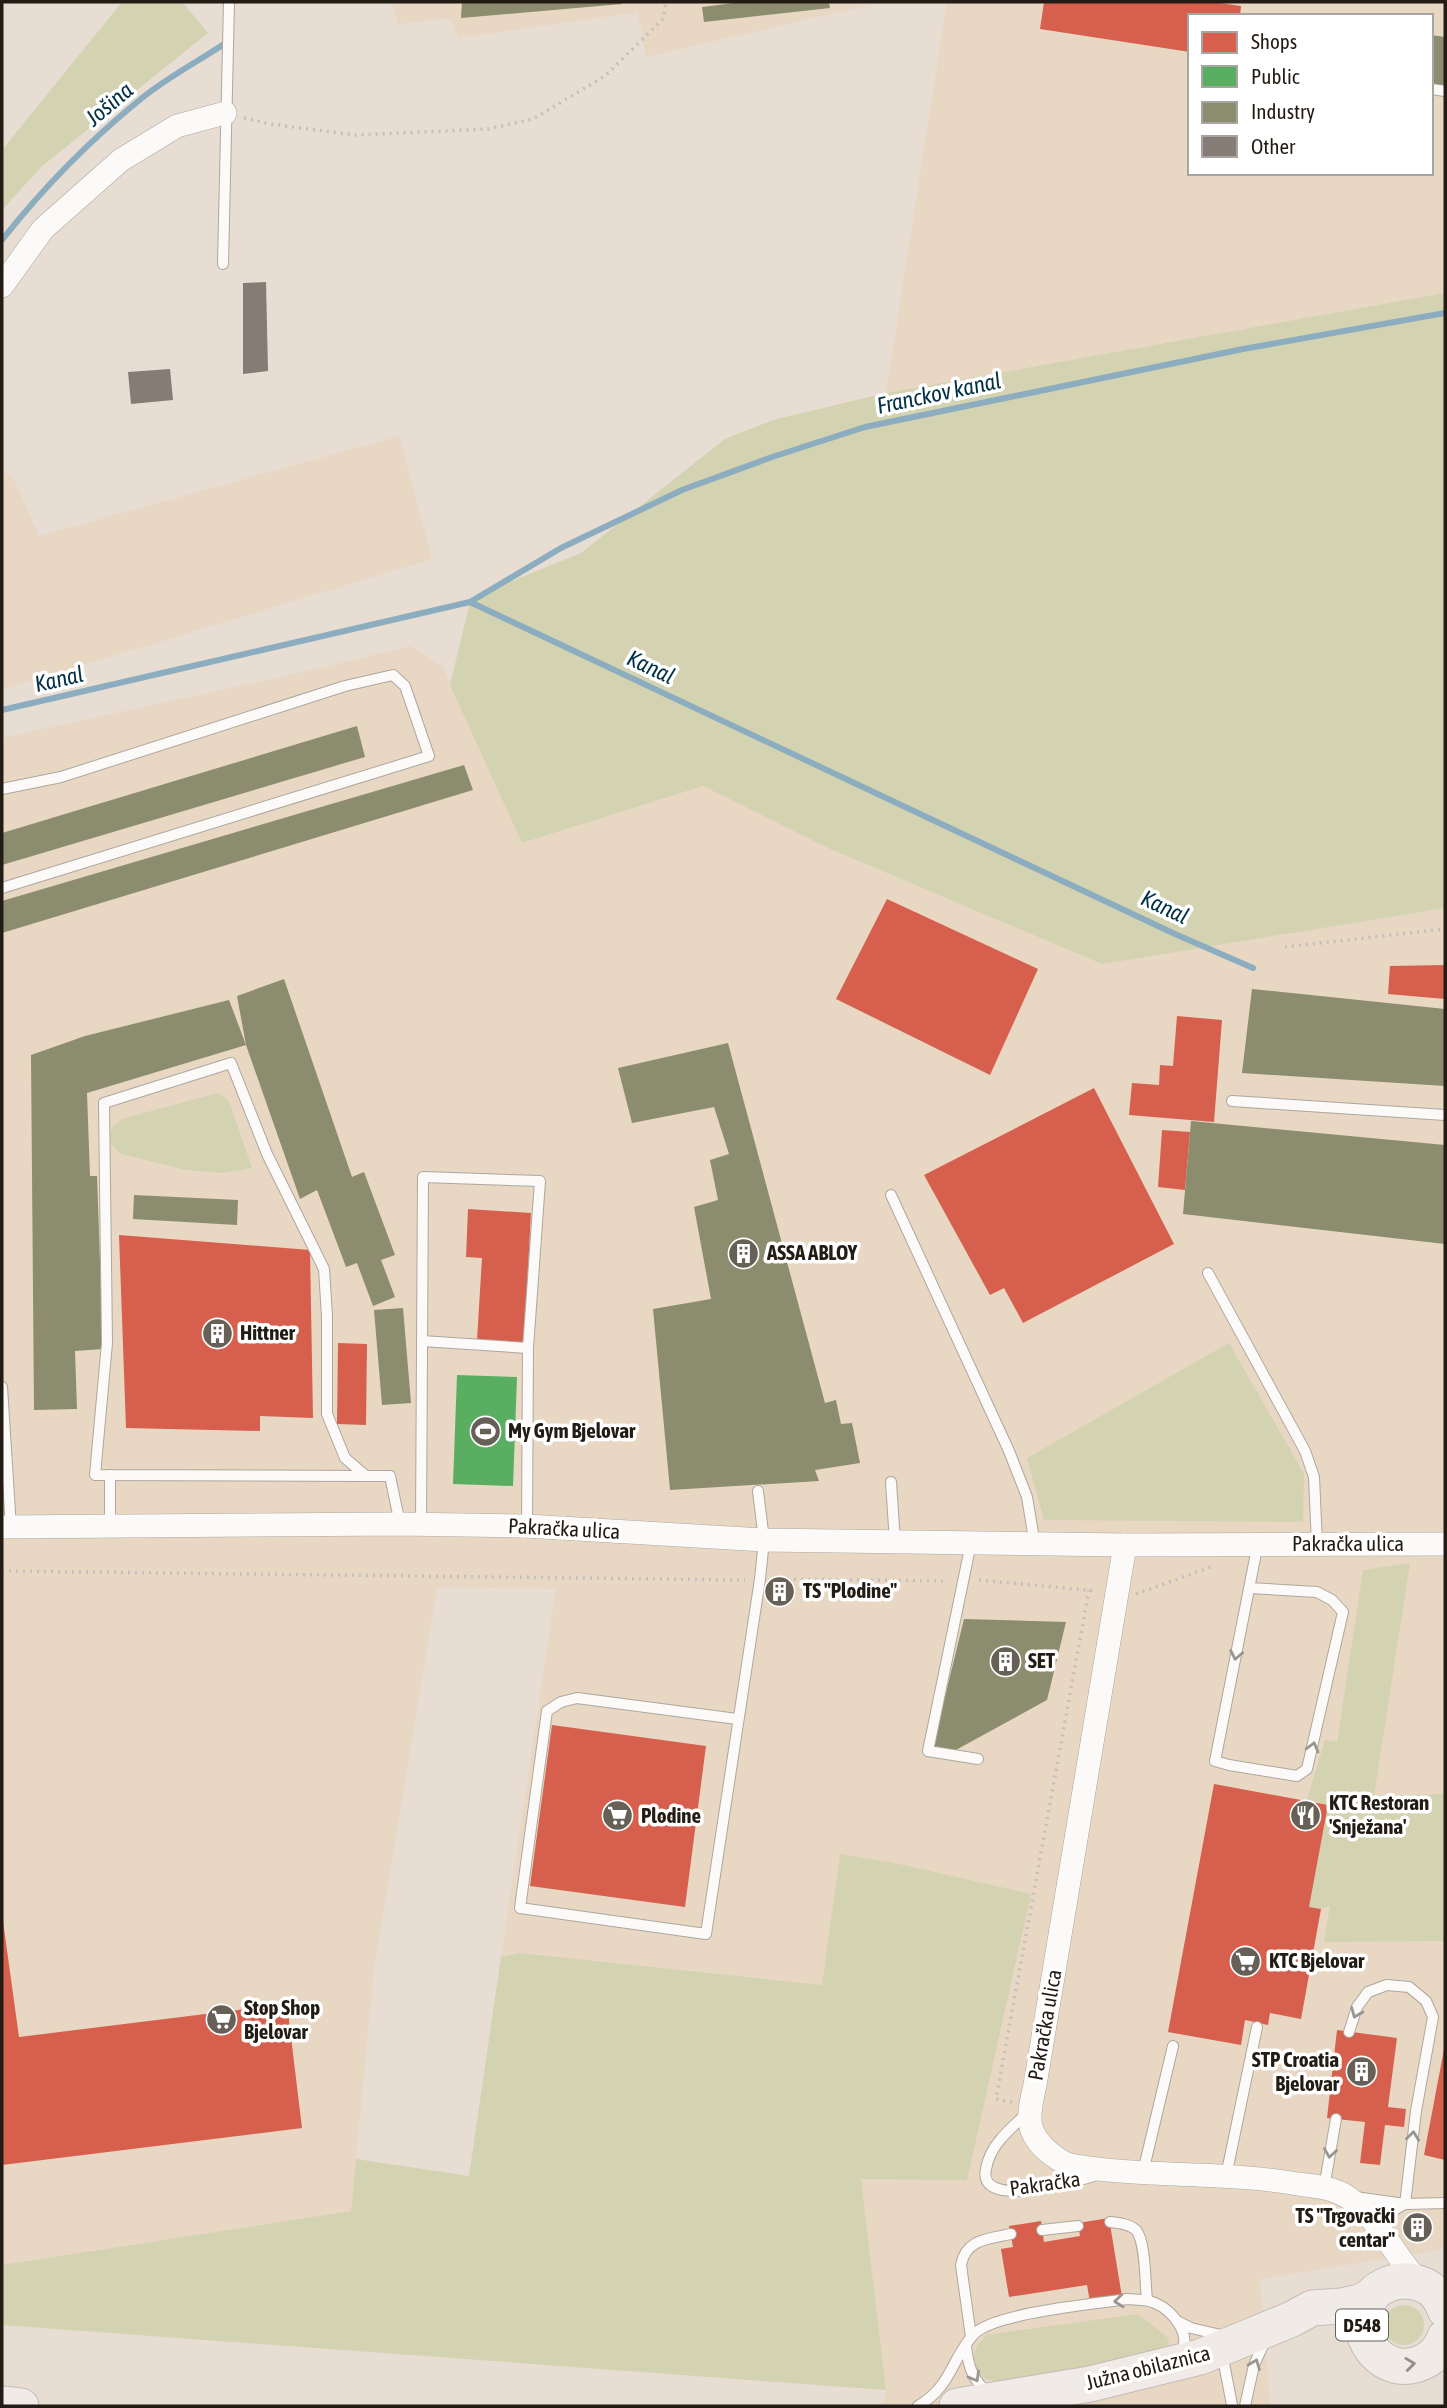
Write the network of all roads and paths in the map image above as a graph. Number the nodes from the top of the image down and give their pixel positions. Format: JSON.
{"nodes":[{"id":1,"x":229,"y":2,"type":"edge"},
{"id":2,"x":666,"y":2,"type":"edge"},
{"id":3,"x":225,"y":113,"type":"junction"},
{"id":4,"x":223,"y":264,"type":"dead end"},
{"id":5,"x":2,"y":286,"type":"edge"},
{"id":6,"x":2,"y":789,"type":"edge"},
{"id":7,"x":2,"y":888,"type":"edge"},
{"id":8,"x":1445,"y":929,"type":"edge"},
{"id":9,"x":1285,"y":947,"type":"dead end"},
{"id":10,"x":1232,"y":1101,"type":"dead end"},
{"id":11,"x":1445,"y":1115,"type":"edge"},
{"id":12,"x":891,"y":1195,"type":"dead end"},
{"id":13,"x":1208,"y":1273,"type":"dead end"},
{"id":14,"x":422,"y":1341,"type":"junction"},
{"id":15,"x":528,"y":1348,"type":"junction"},
{"id":16,"x":2,"y":1387,"type":"edge"},
{"id":17,"x":110,"y":1475,"type":"junction"},
{"id":18,"x":366,"y":1476,"type":"junction"},
{"id":19,"x":891,"y":1482,"type":"dead end"},
{"id":20,"x":758,"y":1491,"type":"dead end"},
{"id":21,"x":411,"y":1524,"type":"junction"},
{"id":22,"x":527,"y":1526,"type":"junction"},
{"id":23,"x":6,"y":1527,"type":"edge"},
{"id":24,"x":110,"y":1528,"type":"junction"},
{"id":25,"x":764,"y":1540,"type":"junction"},
{"id":26,"x":895,"y":1542,"type":"junction"},
{"id":27,"x":971,"y":1543,"type":"junction"},
{"id":28,"x":1258,"y":1544,"type":"junction"},
{"id":29,"x":1317,"y":1544,"type":"junction"},
{"id":30,"x":1445,"y":1544,"type":"edge"},
{"id":31,"x":1035,"y":1545,"type":"junction"},
{"id":32,"x":1125,"y":1545,"type":"junction"},
{"id":33,"x":2,"y":1571,"type":"edge"},
{"id":34,"x":767,"y":1579,"type":"dead end"},
{"id":35,"x":747,"y":1580,"type":"dead end"},
{"id":36,"x":963,"y":1581,"type":"junction"},
{"id":37,"x":1249,"y":1588,"type":"junction"},
{"id":38,"x":1089,"y":1590,"type":"junction"},
{"id":39,"x":1097,"y":1591,"type":"dead end"},
{"id":40,"x":737,"y":1719,"type":"junction"},
{"id":41,"x":978,"y":1759,"type":"dead end"},
{"id":42,"x":1258,"y":2027,"type":"dead end"},
{"id":43,"x":1349,"y":2032,"type":"dead end"},
{"id":44,"x":1172,"y":2046,"type":"dead end"},
{"id":45,"x":1023,"y":2107,"type":"junction"},
{"id":46,"x":1336,"y":2119,"type":"dead end"},
{"id":47,"x":1108,"y":2171,"type":"junction"},
{"id":48,"x":1143,"y":2172,"type":"junction"},
{"id":49,"x":1226,"y":2176,"type":"junction"},
{"id":50,"x":1335,"y":2192,"type":"junction"},
{"id":51,"x":1445,"y":2203,"type":"edge"},
{"id":52,"x":1405,"y":2204,"type":"junction"},
{"id":53,"x":1110,"y":2222,"type":"dead end"},
{"id":54,"x":1078,"y":2226,"type":"dead end"},
{"id":55,"x":1380,"y":2228,"type":"junction"},
{"id":56,"x":1042,"y":2230,"type":"dead end"},
{"id":57,"x":1011,"y":2234,"type":"dead end"},
{"id":58,"x":1375,"y":2292,"type":"junction"},
{"id":59,"x":1435,"y":2293,"type":"edge"},
{"id":60,"x":1147,"y":2300,"type":"junction"},
{"id":61,"x":1175,"y":2320,"type":"junction"},
{"id":62,"x":1259,"y":2334,"type":"junction"},
{"id":63,"x":1445,"y":2337,"type":"edge"},
{"id":64,"x":969,"y":2341,"type":"junction"},
{"id":65,"x":1365,"y":2341,"type":"junction"},
{"id":66,"x":1169,"y":2365,"type":"junction"},
{"id":67,"x":998,"y":2400,"type":"junction"},
{"id":68,"x":2,"y":2404,"type":"edge"},
{"id":69,"x":1244,"y":2405,"type":"edge"},
{"id":70,"x":21,"y":2406,"type":"edge"},
{"id":71,"x":918,"y":2406,"type":"edge"},
{"id":72,"x":957,"y":2406,"type":"edge"},
{"id":73,"x":1230,"y":2406,"type":"edge"}],
"edges":[{"from":1,"to":3,"type":"lane"},
{"from":2,"to":3,"type":"path"},
{"from":3,"to":4,"type":"lane"},
{"from":3,"to":5,"type":"street"},
{"from":6,"to":7,"type":"lane"},
{"from":8,"to":9,"type":"path"},
{"from":10,"to":11,"type":"lane"},
{"from":12,"to":31,"type":"lane"},
{"from":13,"to":29,"type":"lane"},
{"from":14,"to":15,"type":"lane"},
{"from":14,"to":15,"type":"lane"},
{"from":14,"to":21,"type":"lane"},
{"from":15,"to":22,"type":"lane"},
{"from":16,"to":23,"type":"lane"},
{"from":17,"to":18,"type":"lane"},
{"from":17,"to":18,"type":"lane"},
{"from":17,"to":24,"type":"lane"},
{"from":18,"to":21,"type":"lane"},
{"from":19,"to":26,"type":"lane"},
{"from":20,"to":25,"type":"lane"},
{"from":21,"to":22,"type":"street","name":"Pakračka ulica"},
{"from":21,"to":24,"type":"street","name":"Pakračka ulica"},
{"from":22,"to":25,"type":"street","name":"Pakračka ulica"},
{"from":23,"to":24,"type":"street","name":"Pakračka ulica"},
{"from":25,"to":26,"type":"street","name":"Pakračka ulica"},
{"from":25,"to":40,"type":"lane"},
{"from":26,"to":27,"type":"street","name":"Pakračka ulica"},
{"from":27,"to":31,"type":"street","name":"Pakračka ulica"},
{"from":27,"to":36,"type":"lane"},
{"from":28,"to":29,"type":"street","name":"Pakračka ulica"},
{"from":28,"to":32,"type":"street","name":"Pakračka ulica"},
{"from":28,"to":37,"type":"lane"},
{"from":29,"to":30,"type":"street","name":"Pakračka ulica"},
{"from":31,"to":32,"type":"street","name":"Pakračka ulica"},
{"from":32,"to":45,"type":"street","name":"Pakračka ulica"},
{"from":33,"to":35,"type":"path"},
{"from":34,"to":36,"type":"path"},
{"from":36,"to":38,"type":"path"},
{"from":36,"to":41,"type":"lane"},
{"from":37,"to":37,"type":"lane","one_way":true},
{"from":38,"to":39,"type":"path"},
{"from":38,"to":45,"type":"path"},
{"from":40,"to":40,"type":"lane"},
{"from":42,"to":49,"type":"lane"},
{"from":52,"to":43,"type":"lane","one_way":true},
{"from":44,"to":48,"type":"lane"},
{"from":45,"to":47,"type":"street"},
{"from":45,"to":47,"type":"lane","name":"Pakračka"},
{"from":46,"to":50,"type":"lane","one_way":true},
{"from":47,"to":48,"type":"street"},
{"from":48,"to":49,"type":"street"},
{"from":49,"to":50,"type":"street"},
{"from":50,"to":52,"type":"lane"},
{"from":50,"to":55,"type":"street"},
{"from":51,"to":52,"type":"lane"},
{"from":52,"to":55,"type":"lane"},
{"from":53,"to":60,"type":"lane"},
{"from":54,"to":56,"type":"lane"},
{"from":55,"to":58,"type":"street"},
{"from":55,"to":59,"type":"street"},
{"from":57,"to":64,"type":"lane"},
{"from":58,"to":59,"type":"main road","number":"D548"},
{"from":58,"to":62,"type":"main road","name":"Južna obilaznica","number":"D548"},
{"from":58,"to":65,"type":"main road","number":"D548"},
{"from":60,"to":61,"type":"lane"},
{"from":60,"to":64,"type":"lane","one_way":true},
{"from":61,"to":62,"type":"lane"},
{"from":61,"to":66,"type":"lane"},
{"from":62,"to":65,"type":"main road","name":"Južna obilaznica","number":"D548"},
{"from":62,"to":66,"type":"main road","name":"Južna obilaznica","number":"D548"},
{"from":69,"to":62,"type":"lane","one_way":true},
{"from":62,"to":73,"type":"lane"},
{"from":65,"to":63,"type":"main road","number":"D548","one_way":true},
{"from":64,"to":67,"type":"lane","one_way":true},
{"from":64,"to":71,"type":"lane"},
{"from":66,"to":67,"type":"main road","name":"Južna obilaznica","number":"D548"},
{"from":67,"to":72,"type":"main road","name":"Južna obilaznica","number":"D548"},
{"from":68,"to":70,"type":"main road"},
{"from":69,"to":73,"type":"lane"}]}
